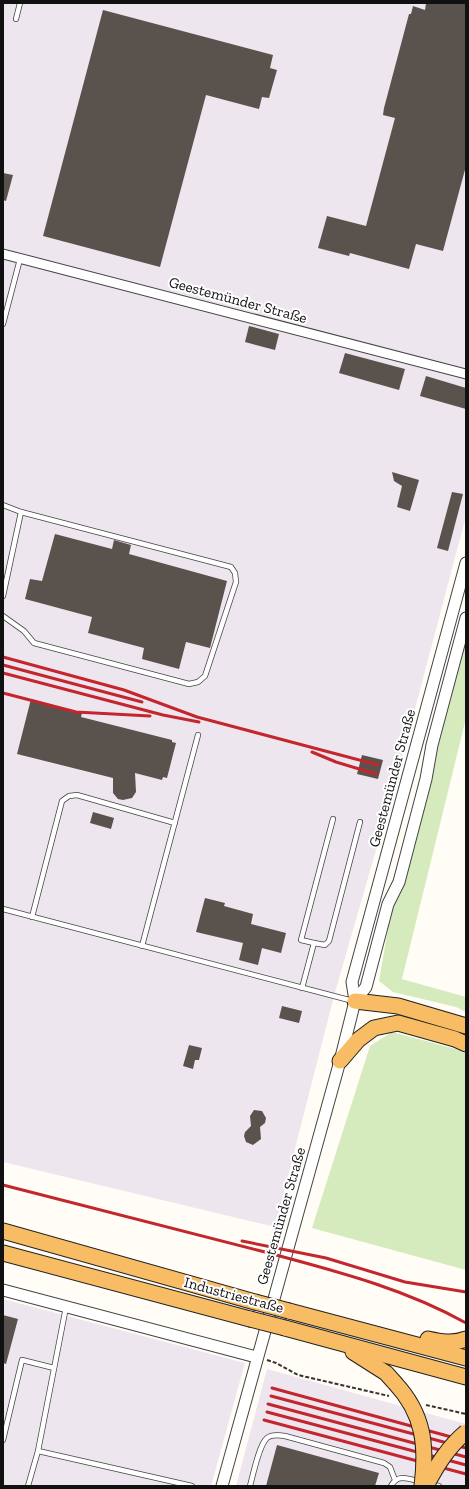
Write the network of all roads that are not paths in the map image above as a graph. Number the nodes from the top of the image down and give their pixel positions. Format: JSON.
{"nodes":[{"id":1,"x":20,"y":3,"type":"edge"},
{"id":2,"x":16,"y":19,"type":"dead end"},
{"id":3,"x":3,"y":254,"type":"edge"},
{"id":4,"x":20,"y":259,"type":"junction"},
{"id":5,"x":3,"y":324,"type":"edge"},
{"id":6,"x":466,"y":374,"type":"edge"},
{"id":7,"x":3,"y":505,"type":"edge"},
{"id":8,"x":21,"y":512,"type":"junction"},
{"id":9,"x":466,"y":563,"type":"edge"},
{"id":10,"x":3,"y":596,"type":"edge"},
{"id":11,"x":3,"y":616,"type":"edge"},
{"id":12,"x":466,"y":618,"type":"edge"},
{"id":13,"x":198,"y":735,"type":"dead end"},
{"id":14,"x":333,"y":819,"type":"dead end"},
{"id":15,"x":360,"y":822,"type":"dead end"},
{"id":16,"x":175,"y":823,"type":"junction"},
{"id":17,"x":3,"y":909,"type":"edge"},
{"id":18,"x":32,"y":917,"type":"junction"},
{"id":19,"x":314,"y":943,"type":"junction"},
{"id":20,"x":142,"y":946,"type":"junction"},
{"id":21,"x":302,"y":988,"type":"junction"},
{"id":22,"x":355,"y":1001,"type":"junction"},
{"id":23,"x":398,"y":1023,"type":"junction"},
{"id":24,"x":466,"y":1026,"type":"edge"},
{"id":25,"x":466,"y":1044,"type":"edge"},
{"id":26,"x":340,"y":1061,"type":"junction"},
{"id":27,"x":3,"y":1231,"type":"edge"},
{"id":28,"x":3,"y":1253,"type":"edge"},
{"id":29,"x":3,"y":1290,"type":"edge"},
{"id":30,"x":66,"y":1307,"type":"junction"},
{"id":31,"x":349,"y":1326,"type":"junction"},
{"id":32,"x":462,"y":1340,"type":"edge"},
{"id":33,"x":334,"y":1341,"type":"junction"},
{"id":34,"x":256,"y":1357,"type":"junction"},
{"id":35,"x":466,"y":1358,"type":"edge"},
{"id":36,"x":54,"y":1368,"type":"junction"},
{"id":37,"x":466,"y":1377,"type":"edge"},
{"id":38,"x":466,"y":1432,"type":"edge"},
{"id":39,"x":3,"y":1440,"type":"edge"},
{"id":40,"x":38,"y":1451,"type":"junction"},
{"id":41,"x":395,"y":1480,"type":"junction"},
{"id":42,"x":28,"y":1486,"type":"edge"},
{"id":43,"x":192,"y":1486,"type":"edge"},
{"id":44,"x":222,"y":1486,"type":"edge"},
{"id":45,"x":250,"y":1486,"type":"edge"},
{"id":46,"x":391,"y":1486,"type":"edge"},
{"id":47,"x":422,"y":1486,"type":"edge"},
{"id":48,"x":426,"y":1486,"type":"edge"},
{"id":49,"x":439,"y":1486,"type":"edge"}],
"edges":[{"from":1,"to":2,"type":"lane"},
{"from":3,"to":4,"type":"street","name":"Geestemünder Straße"},
{"from":4,"to":5,"type":"lane"},
{"from":4,"to":6,"type":"street","name":"Geestemünder Straße"},
{"from":7,"to":8,"type":"lane"},
{"from":8,"to":10,"type":"lane"},
{"from":8,"to":11,"type":"lane"},
{"from":9,"to":22,"type":"street","name":"Geestemünder Straße"},
{"from":12,"to":22,"type":"street","name":"Geestemünder Straße"},
{"from":13,"to":16,"type":"lane"},
{"from":14,"to":19,"type":"lane"},
{"from":15,"to":19,"type":"lane"},
{"from":16,"to":18,"type":"lane"},
{"from":16,"to":20,"type":"lane"},
{"from":17,"to":18,"type":"lane"},
{"from":18,"to":20,"type":"lane"},
{"from":19,"to":21,"type":"lane"},
{"from":20,"to":21,"type":"lane"},
{"from":21,"to":22,"type":"lane"},
{"from":22,"to":23,"type":"highway"},
{"from":22,"to":24,"type":"highway"},
{"from":22,"to":26,"type":"street","name":"Geestemünder Straße"},
{"from":23,"to":25,"type":"highway"},
{"from":23,"to":26,"type":"highway"},
{"from":26,"to":34,"type":"street","name":"Geestemünder Straße"},
{"from":27,"to":31,"type":"highway","name":"Industriestraße","bridge":true},
{"from":28,"to":33,"type":"highway","name":"Industriestraße","bridge":true},
{"from":29,"to":30,"type":"street"},
{"from":30,"to":34,"type":"street"},
{"from":30,"to":36,"type":"lane"},
{"from":31,"to":32,"type":"highway"},
{"from":31,"to":35,"type":"highway","name":"Industriestraße"},
{"from":33,"to":37,"type":"highway","name":"Industriestraße"},
{"from":33,"to":47,"type":"highway","bridge":true},
{"from":34,"to":44,"type":"street","name":"Geestemünder Straße"},
{"from":36,"to":39,"type":"lane"},
{"from":36,"to":40,"type":"lane"},
{"from":38,"to":48,"type":"highway","bridge":true},
{"from":40,"to":42,"type":"lane"},
{"from":40,"to":43,"type":"lane"},
{"from":41,"to":45,"type":"lane"},
{"from":41,"to":46,"type":"lane"},
{"from":41,"to":49,"type":"lane"}]}
